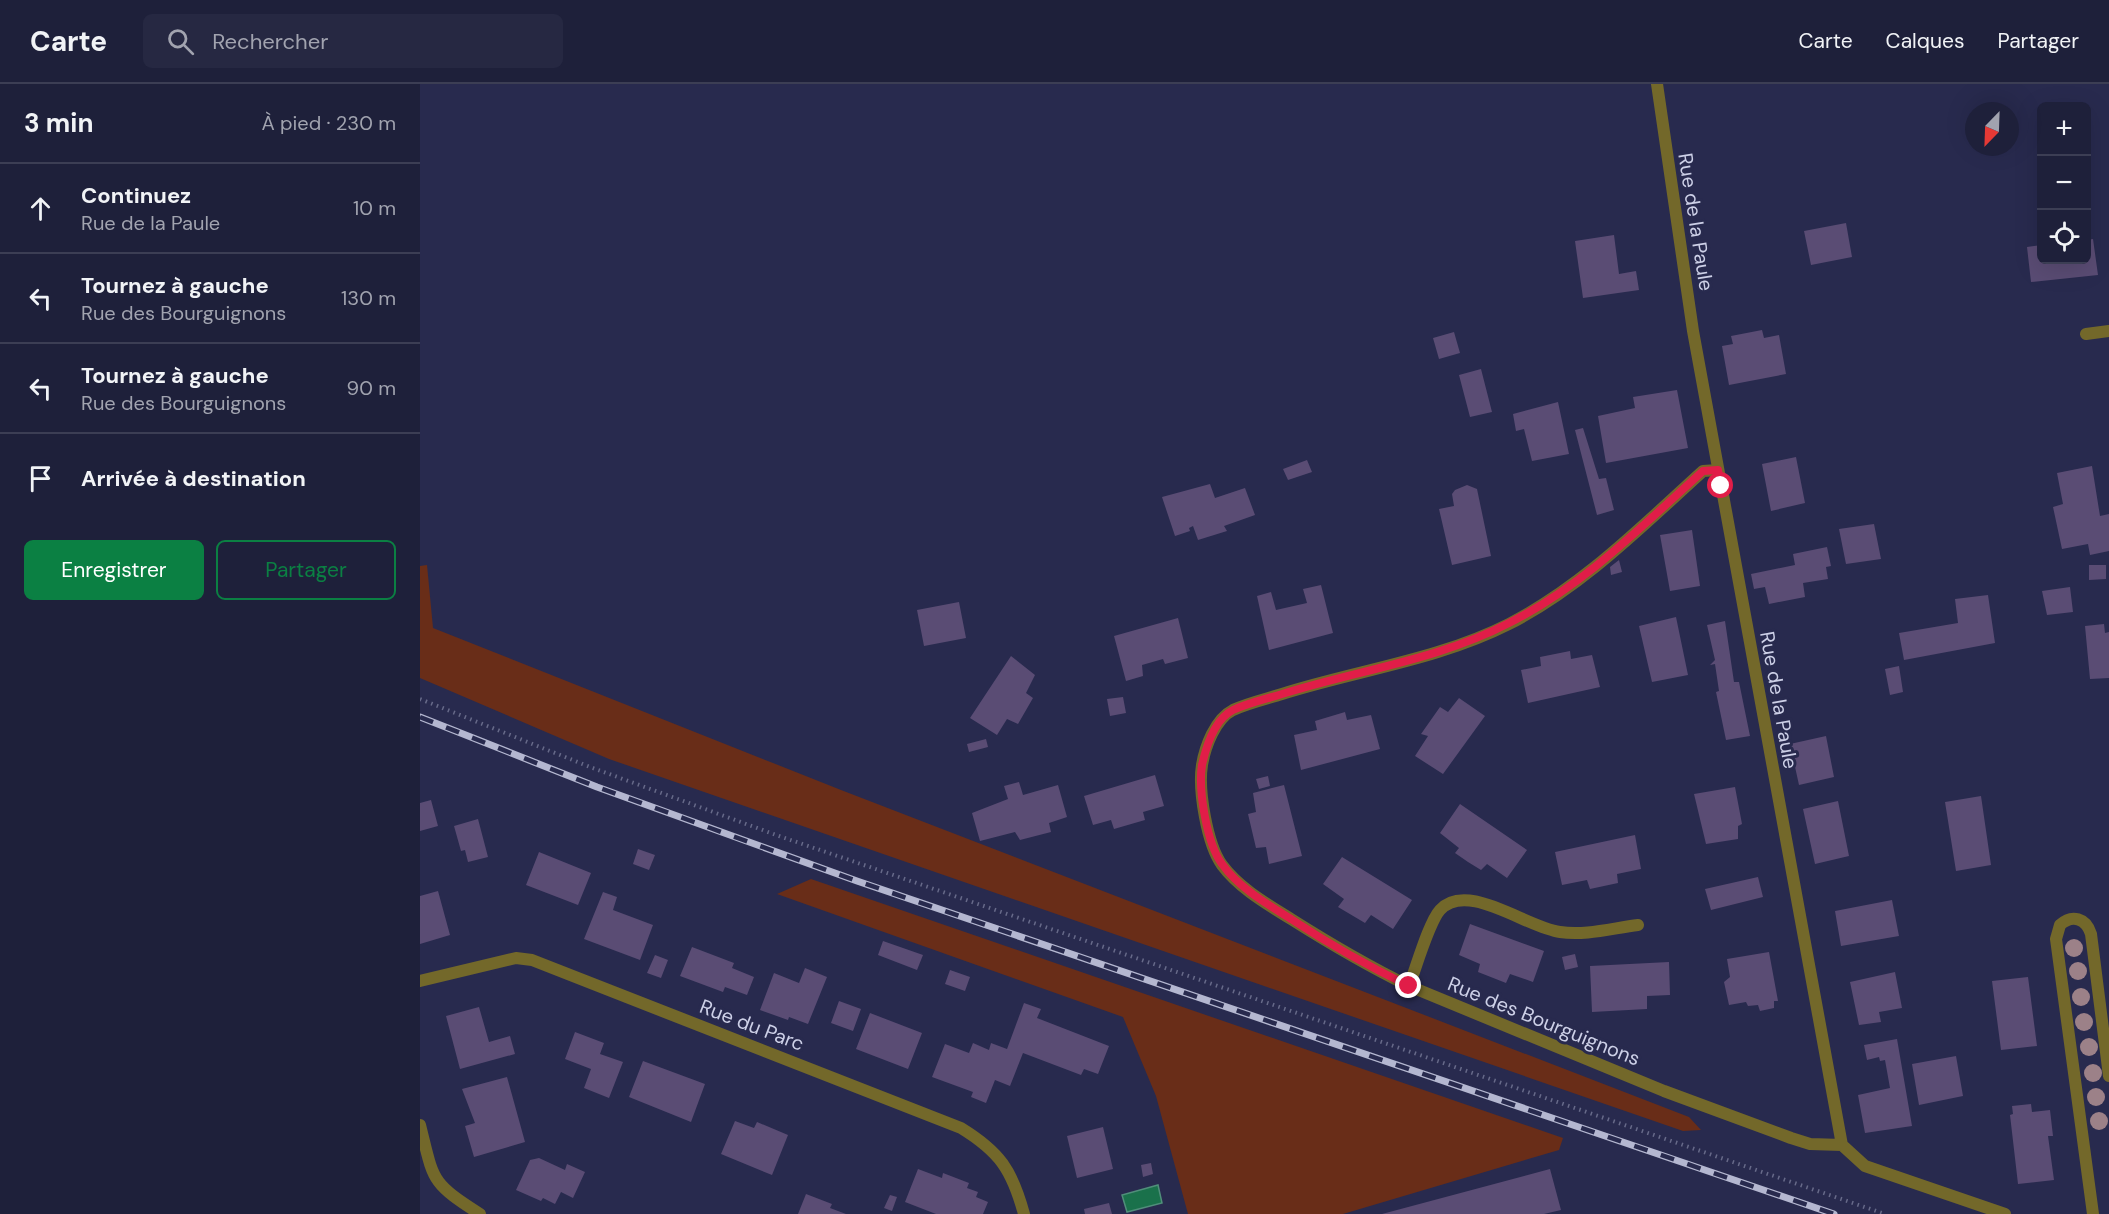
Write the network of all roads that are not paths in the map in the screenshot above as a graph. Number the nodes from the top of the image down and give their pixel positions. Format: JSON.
{"nodes":[{"id":1,"x":1657,"y":84,"type":"edge"},
{"id":2,"x":2109,"y":331,"type":"edge"},
{"id":3,"x":2086,"y":334,"type":"dead end"},
{"id":4,"x":1718,"y":470,"type":"junction"},
{"id":5,"x":1638,"y":925,"type":"dead end"},
{"id":6,"x":420,"y":981,"type":"edge"},
{"id":7,"x":1409,"y":986,"type":"junction"},
{"id":8,"x":2109,"y":1076,"type":"edge"},
{"id":9,"x":420,"y":1125,"type":"edge"},
{"id":10,"x":1842,"y":1145,"type":"junction"},
{"id":11,"x":426,"y":1172,"type":"edge"},
{"id":12,"x":480,"y":1214,"type":"edge"},
{"id":13,"x":1024,"y":1214,"type":"edge"},
{"id":14,"x":2005,"y":1214,"type":"edge"},
{"id":15,"x":2093,"y":1214,"type":"edge"}],
"edges":[{"from":1,"to":4,"type":"street","name":"Rue de la Paule"},
{"from":2,"to":3,"type":"street"},
{"from":4,"to":7,"type":"street","name":"Rue des Bourguignons"},
{"from":4,"to":10,"type":"street","name":"Rue de la Paule"},
{"from":5,"to":7,"type":"street"},
{"from":6,"to":13,"type":"street","name":"Rue du Parc"},
{"from":7,"to":10,"type":"street","name":"Rue des Bourguignons"},
{"from":8,"to":15,"type":"street"},
{"from":9,"to":11,"type":"street"},
{"from":10,"to":14,"type":"street"},
{"from":11,"to":12,"type":"street"}]}
